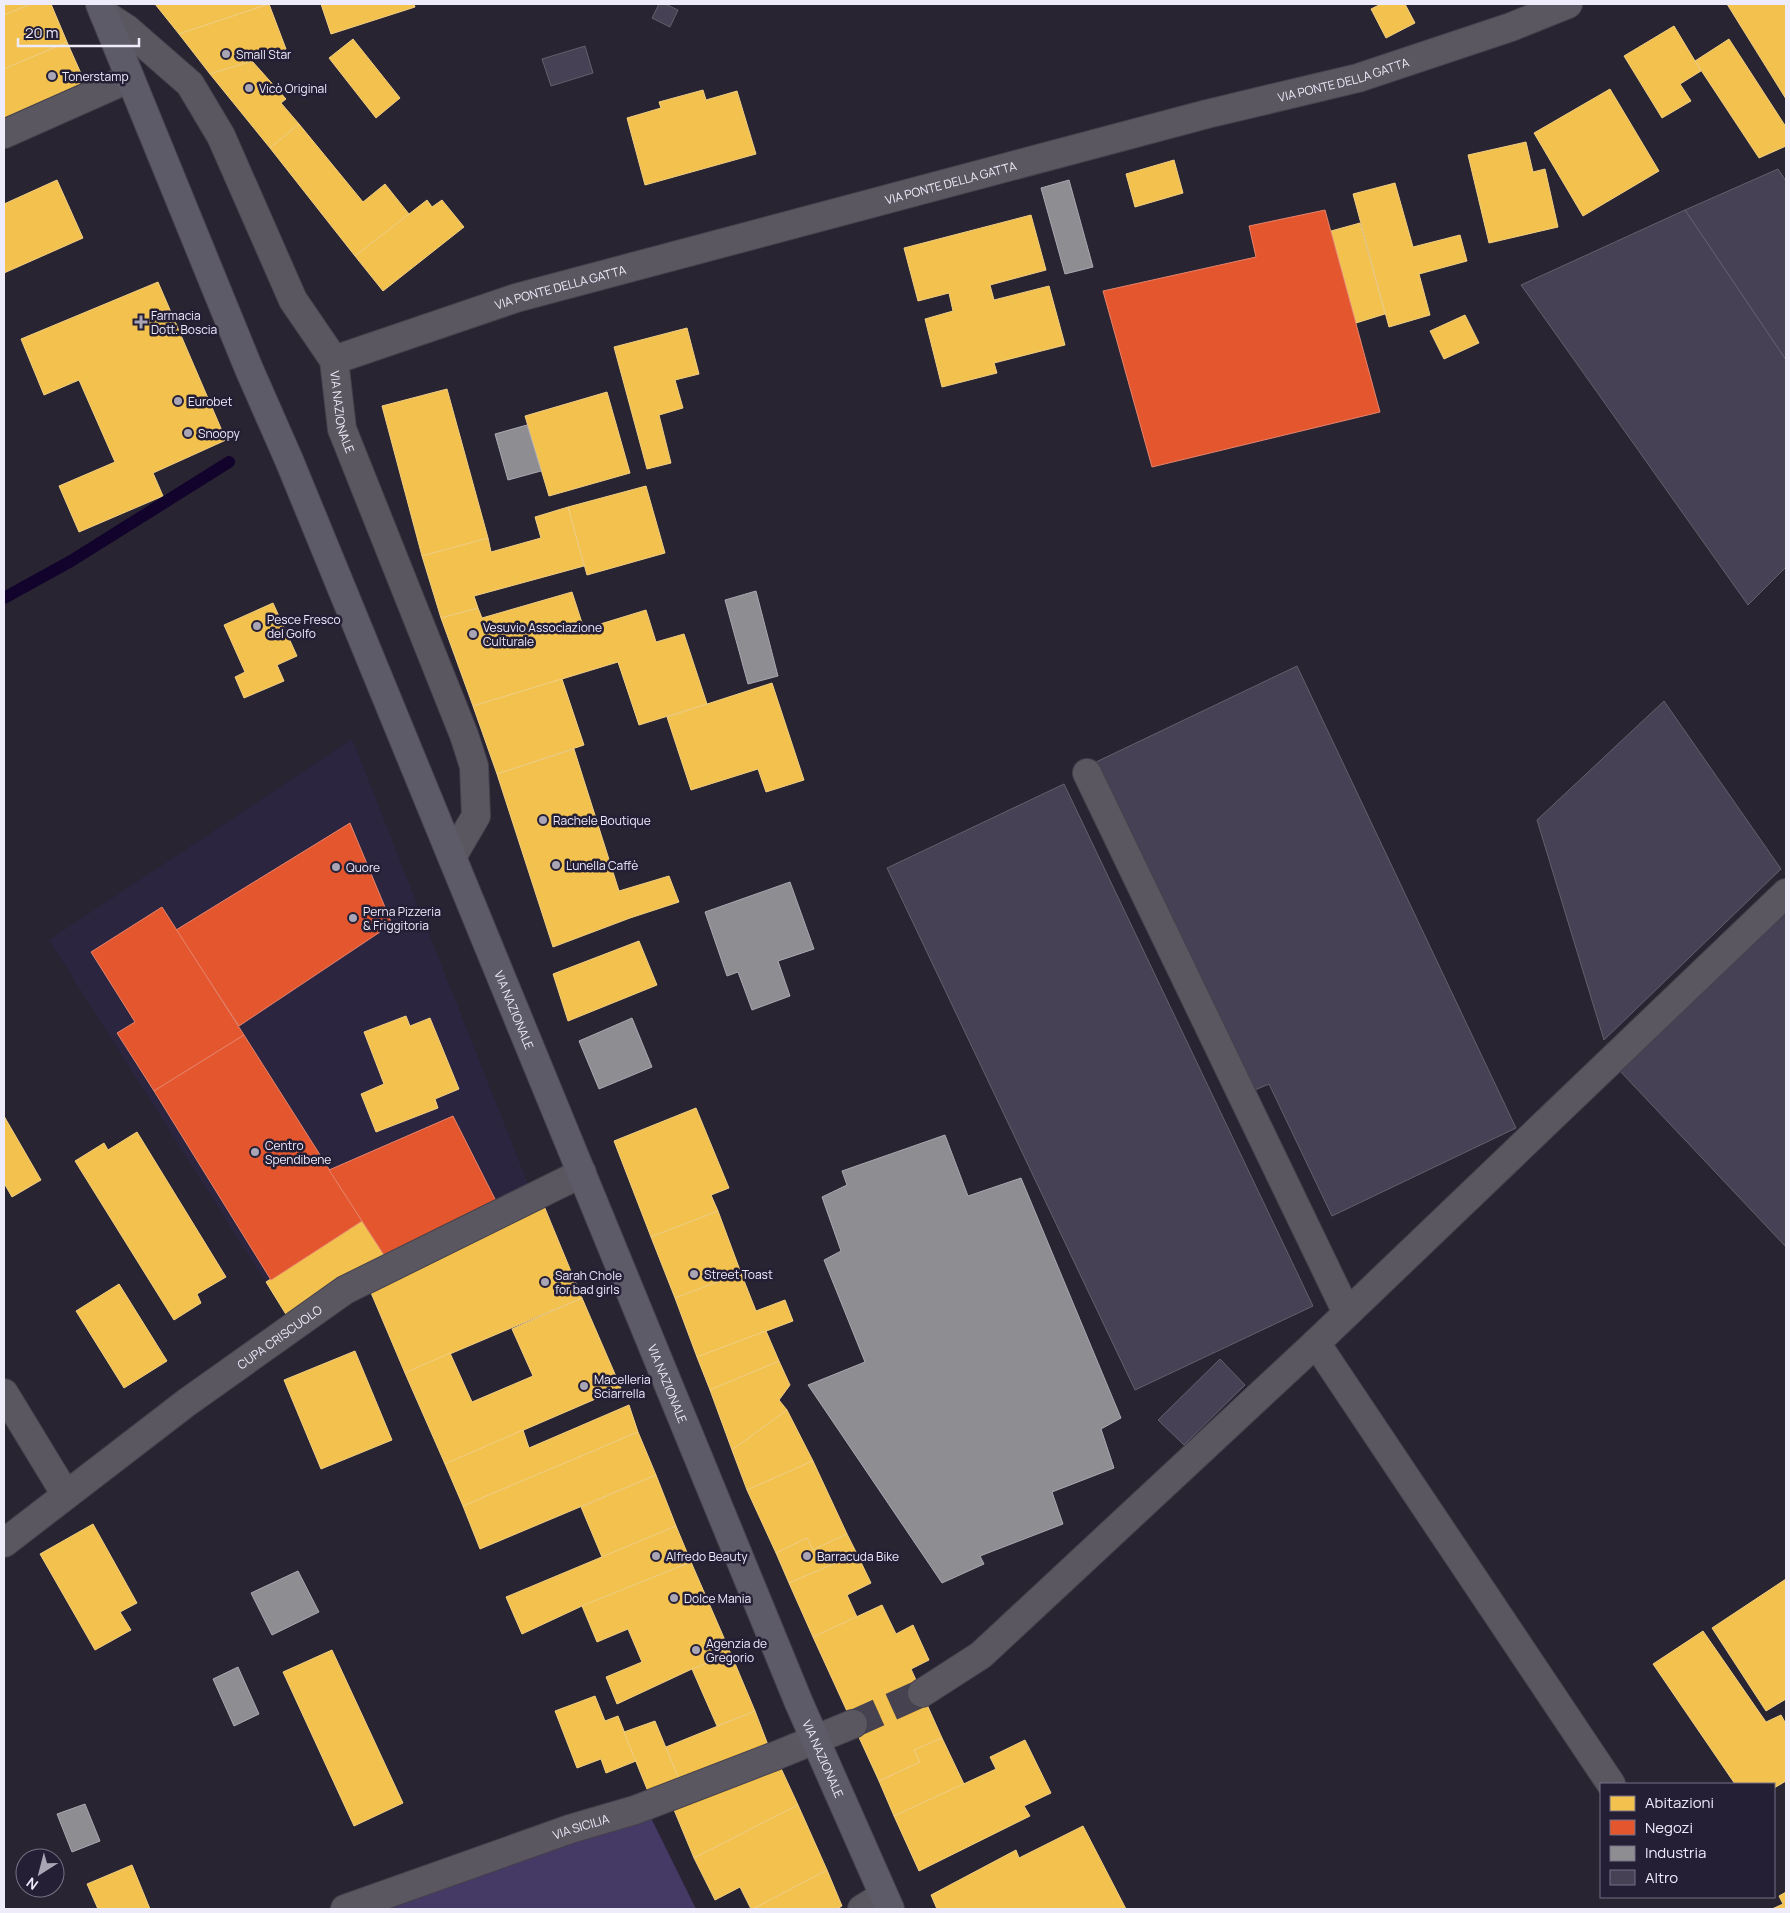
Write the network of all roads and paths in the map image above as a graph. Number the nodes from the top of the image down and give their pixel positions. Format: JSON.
{"nodes":[{"id":1,"x":1568,"y":4,"type":"edge"},
{"id":2,"x":102,"y":9,"type":"edge"},
{"id":3,"x":130,"y":78,"type":"junction"},
{"id":4,"x":4,"y":134,"type":"edge"},
{"id":5,"x":334,"y":360,"type":"junction"},
{"id":6,"x":1087,"y":774,"type":"dead end"},
{"id":7,"x":452,"y":857,"type":"junction"},
{"id":8,"x":1786,"y":893,"type":"edge"},
{"id":9,"x":582,"y":1173,"type":"junction"},
{"id":10,"x":1347,"y":1313,"type":"junction"},
{"id":11,"x":1316,"y":1343,"type":"junction"},
{"id":12,"x":4,"y":1393,"type":"edge"},
{"id":13,"x":66,"y":1495,"type":"junction"},
{"id":14,"x":4,"y":1543,"type":"edge"},
{"id":15,"x":922,"y":1692,"type":"tunnel mouth"},
{"id":16,"x":853,"y":1724,"type":"tunnel mouth"},
{"id":17,"x":815,"y":1740,"type":"junction"},
{"id":18,"x":1610,"y":1783,"type":"edge"},
{"id":19,"x":879,"y":1905,"type":"edge"},
{"id":20,"x":345,"y":1909,"type":"edge"}],
"edges":[{"from":1,"to":5,"type":"street","name":"VIA PONTE DELLA GATTA"},
{"from":2,"to":3,"type":"main road","name":"VIA NAZIONALE"},
{"from":2,"to":5,"type":"street","name":"VIA NAZIONALE"},
{"from":3,"to":4,"type":"street"},
{"from":3,"to":7,"type":"main road","name":"VIA NAZIONALE"},
{"from":5,"to":7,"type":"street","name":"VIA NAZIONALE"},
{"from":6,"to":10,"type":"street"},
{"from":7,"to":9,"type":"main road","name":"VIA NAZIONALE"},
{"from":8,"to":10,"type":"street"},
{"from":9,"to":13,"type":"street","name":"CUPA CRISCUOLO"},
{"from":9,"to":17,"type":"main road","name":"VIA NAZIONALE"},
{"from":10,"to":11,"type":"street"},
{"from":11,"to":15,"type":"street"},
{"from":11,"to":18,"type":"street"},
{"from":12,"to":13,"type":"street"},
{"from":13,"to":14,"type":"street","name":"CUPA CRISCUOLO"},
{"from":16,"to":17,"type":"street","name":"VIA SICILIA"},
{"from":17,"to":19,"type":"main road","name":"VIA NAZIONALE"},
{"from":17,"to":20,"type":"street","name":"VIA SICILIA"}]}
